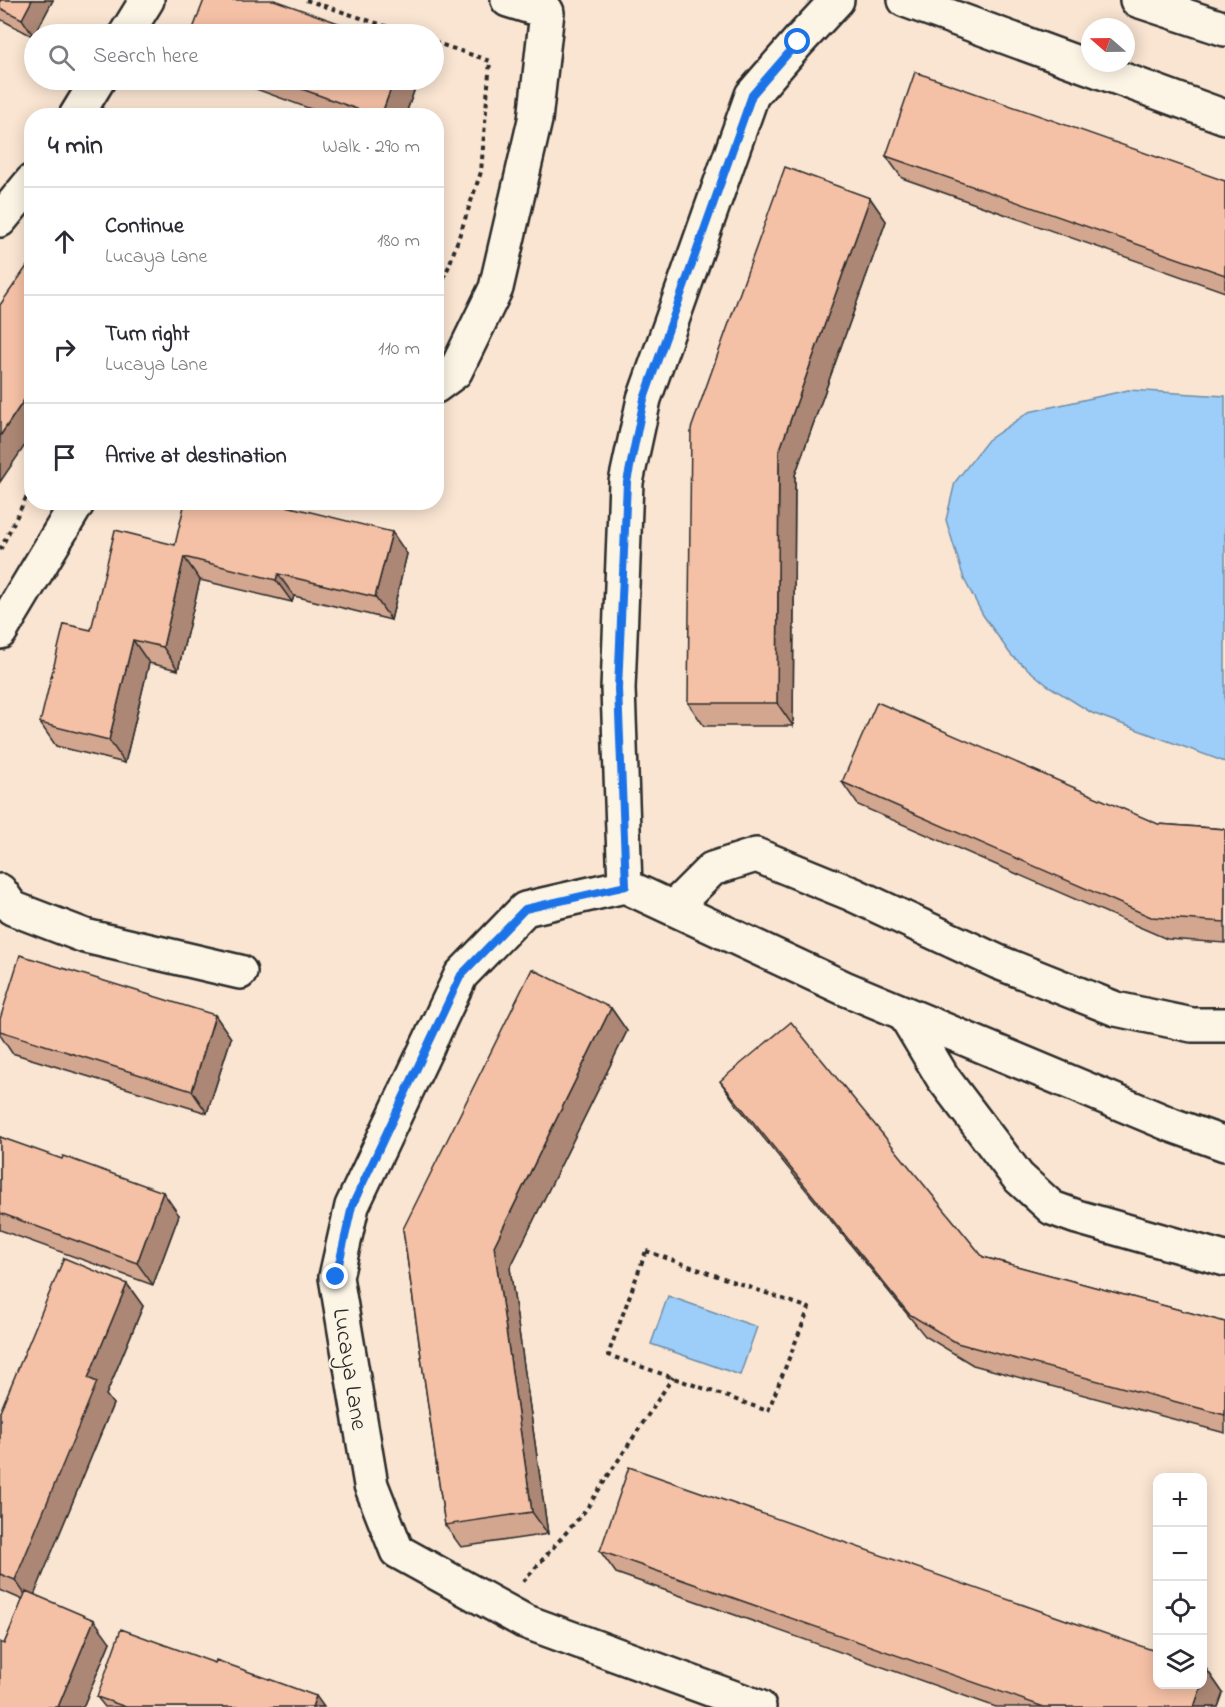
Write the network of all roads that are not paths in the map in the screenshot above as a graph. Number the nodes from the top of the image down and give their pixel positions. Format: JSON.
{"nodes":[{"id":1,"x":147,"y":0,"type":"edge"},
{"id":2,"x":508,"y":0,"type":"edge"},
{"id":3,"x":837,"y":0,"type":"edge"},
{"id":4,"x":905,"y":0,"type":"edge"},
{"id":5,"x":1137,"y":0,"type":"edge"},
{"id":6,"x":551,"y":6,"type":"edge"},
{"id":7,"x":132,"y":24,"type":"edge"},
{"id":8,"x":1225,"y":29,"type":"edge"},
{"id":9,"x":93,"y":90,"type":"edge"},
{"id":10,"x":81,"y":108,"type":"edge"},
{"id":11,"x":1225,"y":117,"type":"edge"},
{"id":12,"x":24,"y":191,"type":"edge"},
{"id":13,"x":0,"y":220,"type":"edge"},
{"id":14,"x":444,"y":380,"type":"edge"},
{"id":15,"x":73,"y":510,"type":"edge"},
{"id":16,"x":0,"y":632,"type":"edge"},
{"id":17,"x":626,"y":886,"type":"junction"},
{"id":18,"x":0,"y":891,"type":"edge"},
{"id":19,"x":673,"y":908,"type":"junction"},
{"id":20,"x":240,"y":972,"type":"dead end"},
{"id":21,"x":904,"y":1013,"type":"junction"},
{"id":22,"x":1225,"y":1025,"type":"edge"},
{"id":23,"x":1225,"y":1144,"type":"edge"},
{"id":24,"x":1225,"y":1259,"type":"edge"},
{"id":25,"x":759,"y":1707,"type":"edge"}],
"edges":[{"from":1,"to":7,"type":"street"},
{"from":2,"to":6,"type":"street"},
{"from":3,"to":17,"type":"street"},
{"from":4,"to":11,"type":"street"},
{"from":5,"to":8,"type":"street"},
{"from":6,"to":14,"type":"street"},
{"from":9,"to":10,"type":"street"},
{"from":12,"to":13,"type":"street"},
{"from":15,"to":16,"type":"street"},
{"from":17,"to":19,"type":"street"},
{"from":17,"to":25,"type":"street","name":"Lucaya Lane"},
{"from":18,"to":20,"type":"street"},
{"from":19,"to":21,"type":"street"},
{"from":19,"to":22,"type":"street"},
{"from":21,"to":23,"type":"street"},
{"from":21,"to":24,"type":"street"}]}
